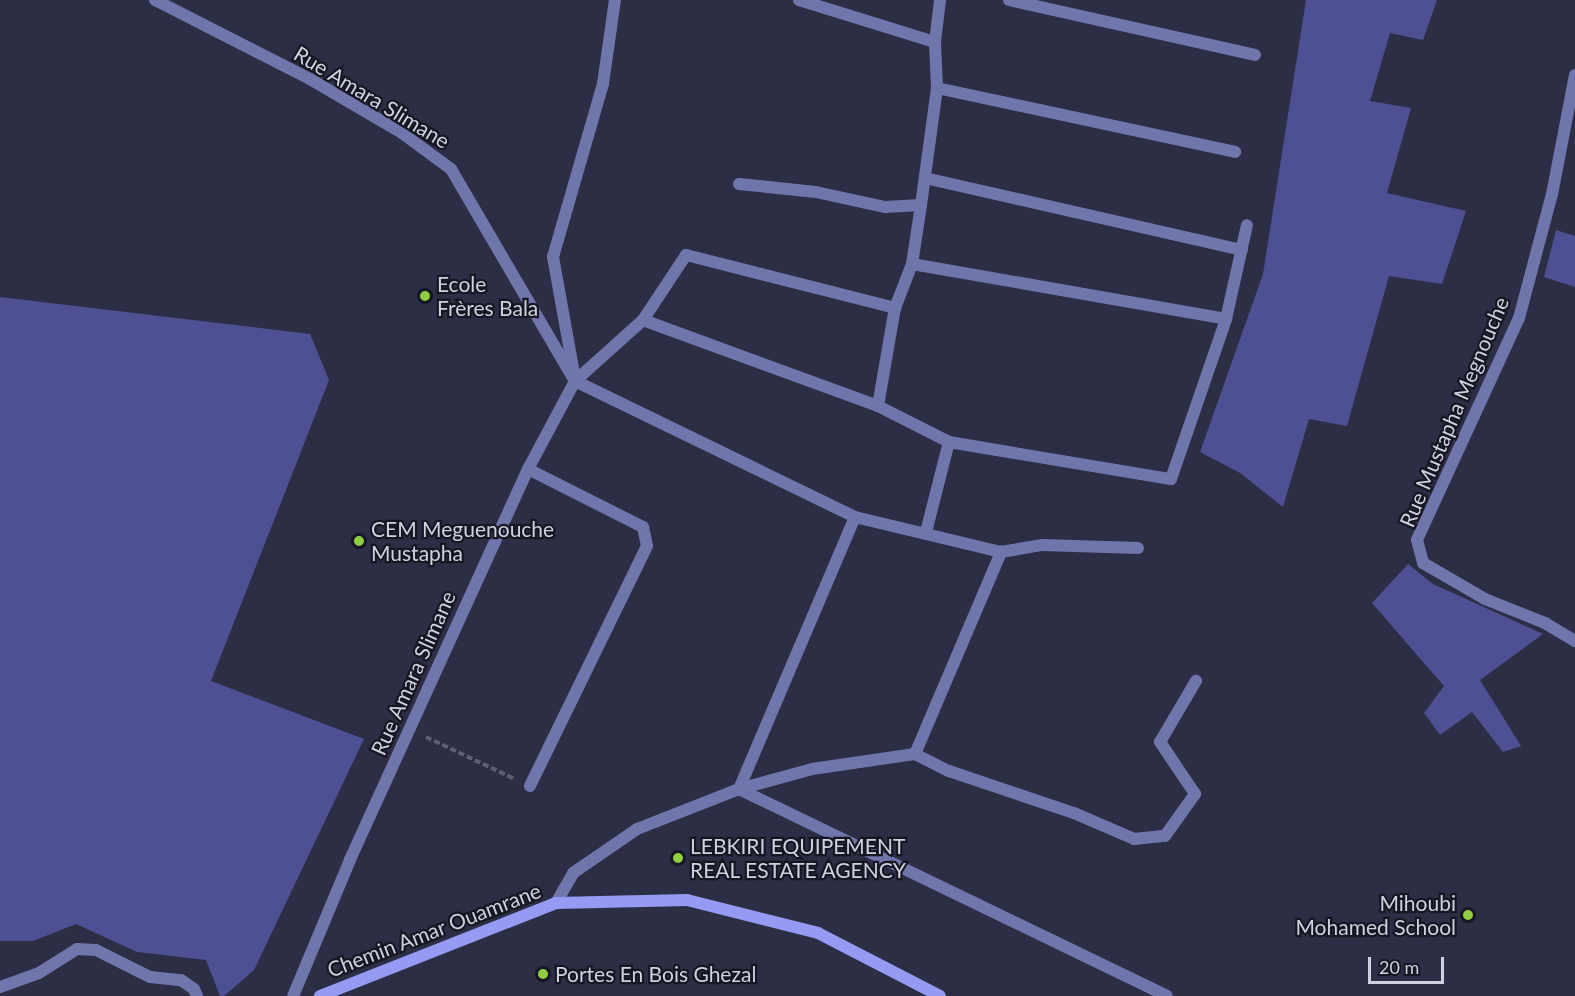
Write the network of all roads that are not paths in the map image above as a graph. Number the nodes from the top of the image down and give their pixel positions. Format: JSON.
{"nodes":[{"id":1,"x":155,"y":0,"type":"edge"},
{"id":2,"x":615,"y":0,"type":"edge"},
{"id":3,"x":799,"y":0,"type":"edge"},
{"id":4,"x":940,"y":0,"type":"edge"},
{"id":5,"x":1009,"y":0,"type":"edge"},
{"id":6,"x":935,"y":42,"type":"junction"},
{"id":7,"x":1256,"y":55,"type":"dead end"},
{"id":8,"x":1575,"y":75,"type":"edge"},
{"id":9,"x":937,"y":88,"type":"junction"},
{"id":10,"x":1234,"y":152,"type":"dead end"},
{"id":11,"x":925,"y":178,"type":"junction"},
{"id":12,"x":739,"y":184,"type":"dead end"},
{"id":13,"x":921,"y":205,"type":"junction"},
{"id":14,"x":1247,"y":225,"type":"dead end"},
{"id":15,"x":1242,"y":250,"type":"junction"},
{"id":16,"x":912,"y":264,"type":"junction"},
{"id":17,"x":895,"y":308,"type":"junction"},
{"id":18,"x":643,"y":320,"type":"junction"},
{"id":19,"x":1226,"y":320,"type":"junction"},
{"id":20,"x":575,"y":381,"type":"junction"},
{"id":21,"x":878,"y":406,"type":"junction"},
{"id":22,"x":949,"y":442,"type":"junction"},
{"id":23,"x":528,"y":469,"type":"junction"},
{"id":24,"x":855,"y":517,"type":"junction"},
{"id":25,"x":926,"y":532,"type":"junction"},
{"id":26,"x":1138,"y":548,"type":"dead end"},
{"id":27,"x":1001,"y":552,"type":"junction"},
{"id":28,"x":1575,"y":641,"type":"edge"},
{"id":29,"x":1196,"y":681,"type":"dead end"},
{"id":30,"x":915,"y":754,"type":"junction"},
{"id":31,"x":530,"y":786,"type":"road end"},
{"id":32,"x":739,"y":789,"type":"junction"},
{"id":33,"x":556,"y":903,"type":"junction"},
{"id":34,"x":0,"y":987,"type":"edge"},
{"id":35,"x":197,"y":996,"type":"edge"},
{"id":36,"x":293,"y":996,"type":"edge"},
{"id":37,"x":320,"y":996,"type":"edge"},
{"id":38,"x":940,"y":996,"type":"edge"},
{"id":39,"x":1167,"y":996,"type":"edge"}],
"edges":[{"from":1,"to":20,"type":"street","name":"Rue Amara Slimane"},
{"from":2,"to":20,"type":"street"},
{"from":3,"to":6,"type":"street"},
{"from":4,"to":6,"type":"street"},
{"from":5,"to":7,"type":"street"},
{"from":6,"to":9,"type":"street"},
{"from":8,"to":28,"type":"street","name":"Rue Mustapha Megnouche"},
{"from":9,"to":10,"type":"street"},
{"from":9,"to":11,"type":"street"},
{"from":11,"to":13,"type":"street"},
{"from":11,"to":15,"type":"street"},
{"from":12,"to":13,"type":"street"},
{"from":13,"to":16,"type":"street"},
{"from":14,"to":15,"type":"street"},
{"from":15,"to":19,"type":"street"},
{"from":16,"to":17,"type":"street"},
{"from":16,"to":19,"type":"street"},
{"from":17,"to":18,"type":"street"},
{"from":17,"to":21,"type":"street"},
{"from":18,"to":20,"type":"street"},
{"from":18,"to":21,"type":"street"},
{"from":19,"to":22,"type":"street"},
{"from":20,"to":23,"type":"street","name":"Rue Amara Slimane"},
{"from":20,"to":24,"type":"street"},
{"from":21,"to":22,"type":"street"},
{"from":22,"to":25,"type":"street"},
{"from":23,"to":31,"type":"street"},
{"from":23,"to":36,"type":"street","name":"Rue Amara Slimane"},
{"from":24,"to":25,"type":"street"},
{"from":24,"to":32,"type":"street"},
{"from":25,"to":27,"type":"street"},
{"from":26,"to":27,"type":"street"},
{"from":27,"to":30,"type":"street"},
{"from":29,"to":30,"type":"street"},
{"from":30,"to":32,"type":"street"},
{"from":32,"to":33,"type":"street"},
{"from":32,"to":39,"type":"street"},
{"from":33,"to":37,"type":"main road","name":"Chemin Amar Ouamrane"},
{"from":33,"to":38,"type":"main road","name":"Chemin Amar Ouamrane"},
{"from":34,"to":35,"type":"street"}]}
